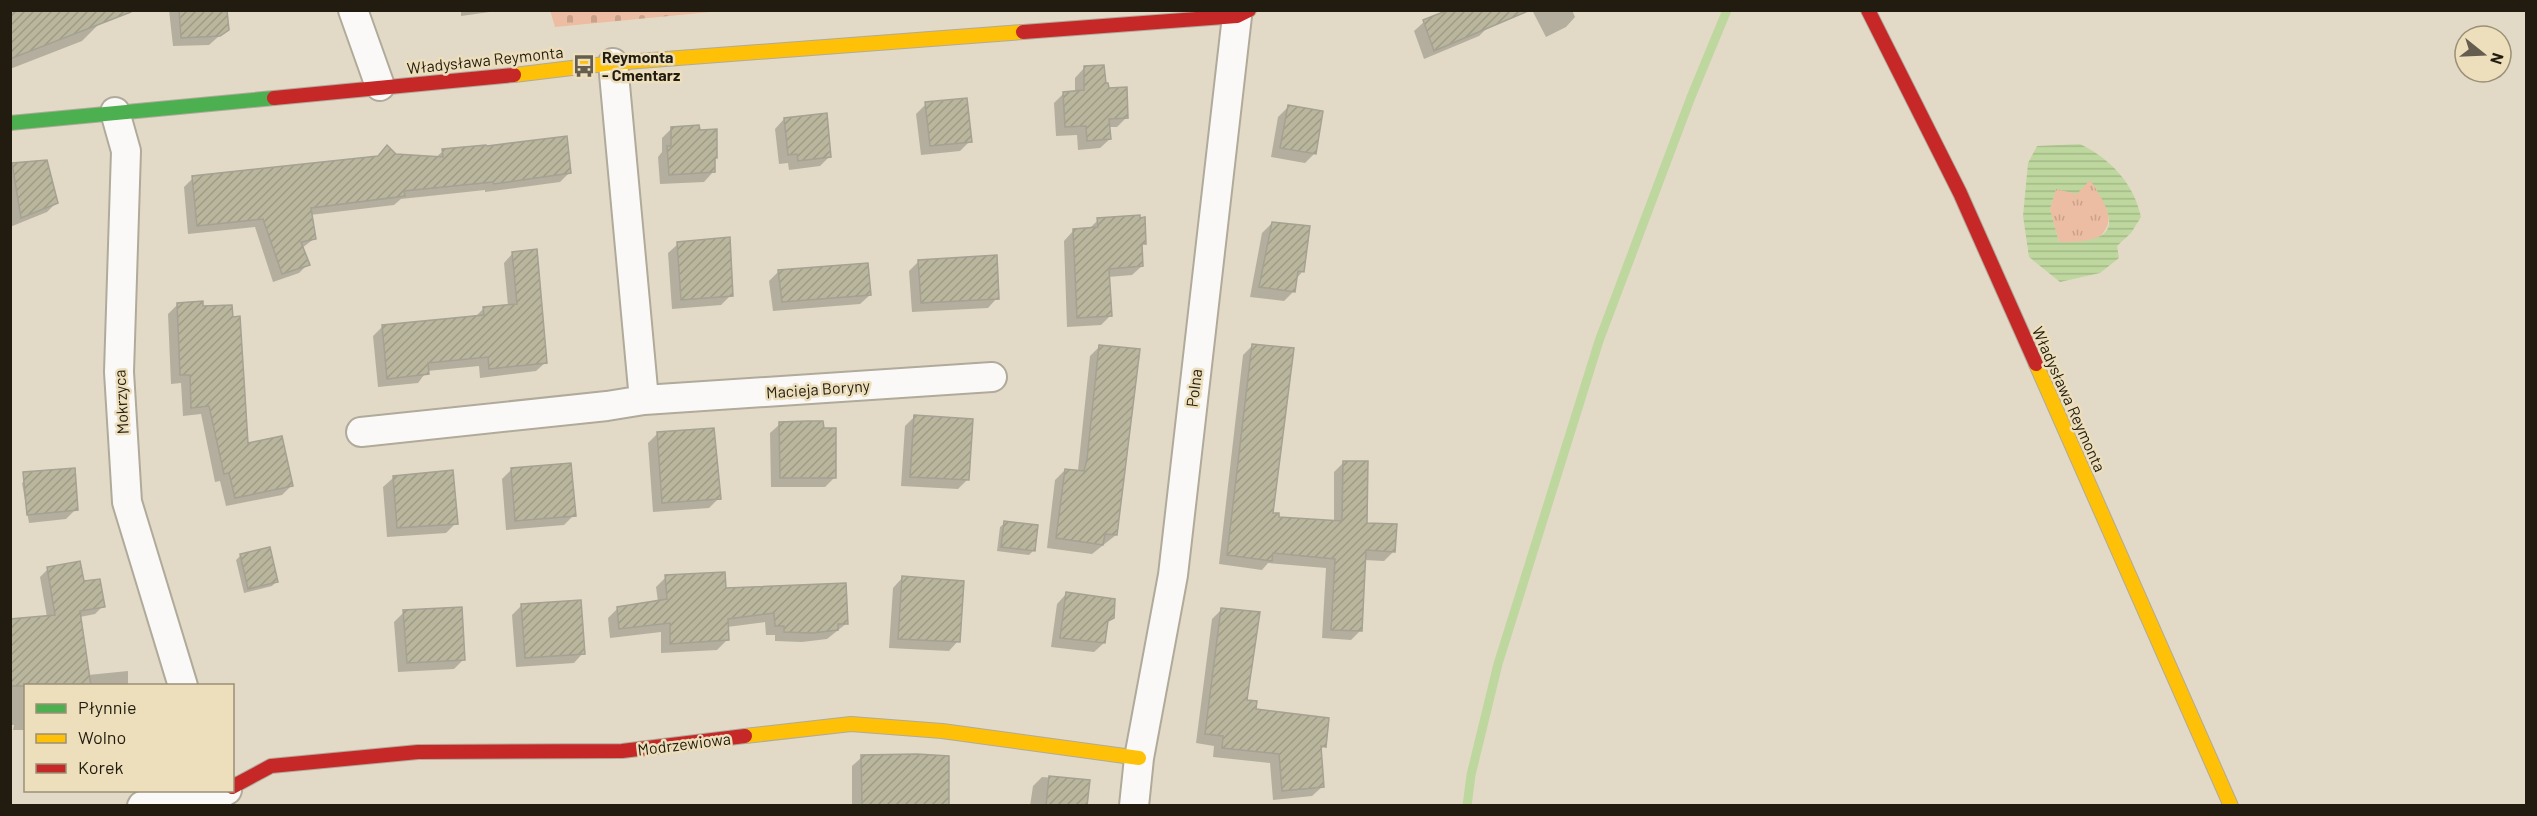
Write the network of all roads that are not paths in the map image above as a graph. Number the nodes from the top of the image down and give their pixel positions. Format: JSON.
{"nodes":[{"id":1,"x":353,"y":10,"type":"edge"},
{"id":2,"x":1868,"y":10,"type":"edge"},
{"id":3,"x":1243,"y":13,"type":"edge"},
{"id":4,"x":613,"y":63,"type":"junction"},
{"id":5,"x":380,"y":87,"type":"junction"},
{"id":6,"x":115,"y":112,"type":"junction"},
{"id":7,"x":10,"y":123,"type":"edge"},
{"id":8,"x":992,"y":377,"type":"dead end"},
{"id":9,"x":644,"y":400,"type":"junction"},
{"id":10,"x":361,"y":432,"type":"dead end"},
{"id":11,"x":182,"y":684,"type":"edge"},
{"id":12,"x":1139,"y":758,"type":"junction"},
{"id":13,"x":234,"y":787,"type":"edge"},
{"id":14,"x":221,"y":794,"type":"edge"},
{"id":15,"x":142,"y":806,"type":"edge"},
{"id":16,"x":1134,"y":806,"type":"edge"},
{"id":17,"x":2231,"y":806,"type":"edge"}],
"edges":[{"from":1,"to":5,"type":"street"},
{"from":2,"to":17,"type":"street","name":"Władysława Reymonta"},
{"from":3,"to":4,"type":"street","name":"Władysława Reymonta"},
{"from":3,"to":12,"type":"street","name":"Polna"},
{"from":4,"to":5,"type":"street","name":"Władysława Reymonta"},
{"from":4,"to":9,"type":"street"},
{"from":5,"to":6,"type":"street","name":"Władysława Reymonta"},
{"from":6,"to":7,"type":"street","name":"Władysława Reymonta"},
{"from":6,"to":11,"type":"street","name":"Mokrzyca"},
{"from":8,"to":9,"type":"street","name":"Macieja Boryny"},
{"from":9,"to":10,"type":"street","name":"Macieja Boryny"},
{"from":12,"to":13,"type":"street","name":"Modrzewiowa"},
{"from":12,"to":16,"type":"street","name":"Polna"},
{"from":14,"to":15,"type":"street","name":"Modrzewiowa"}]}
